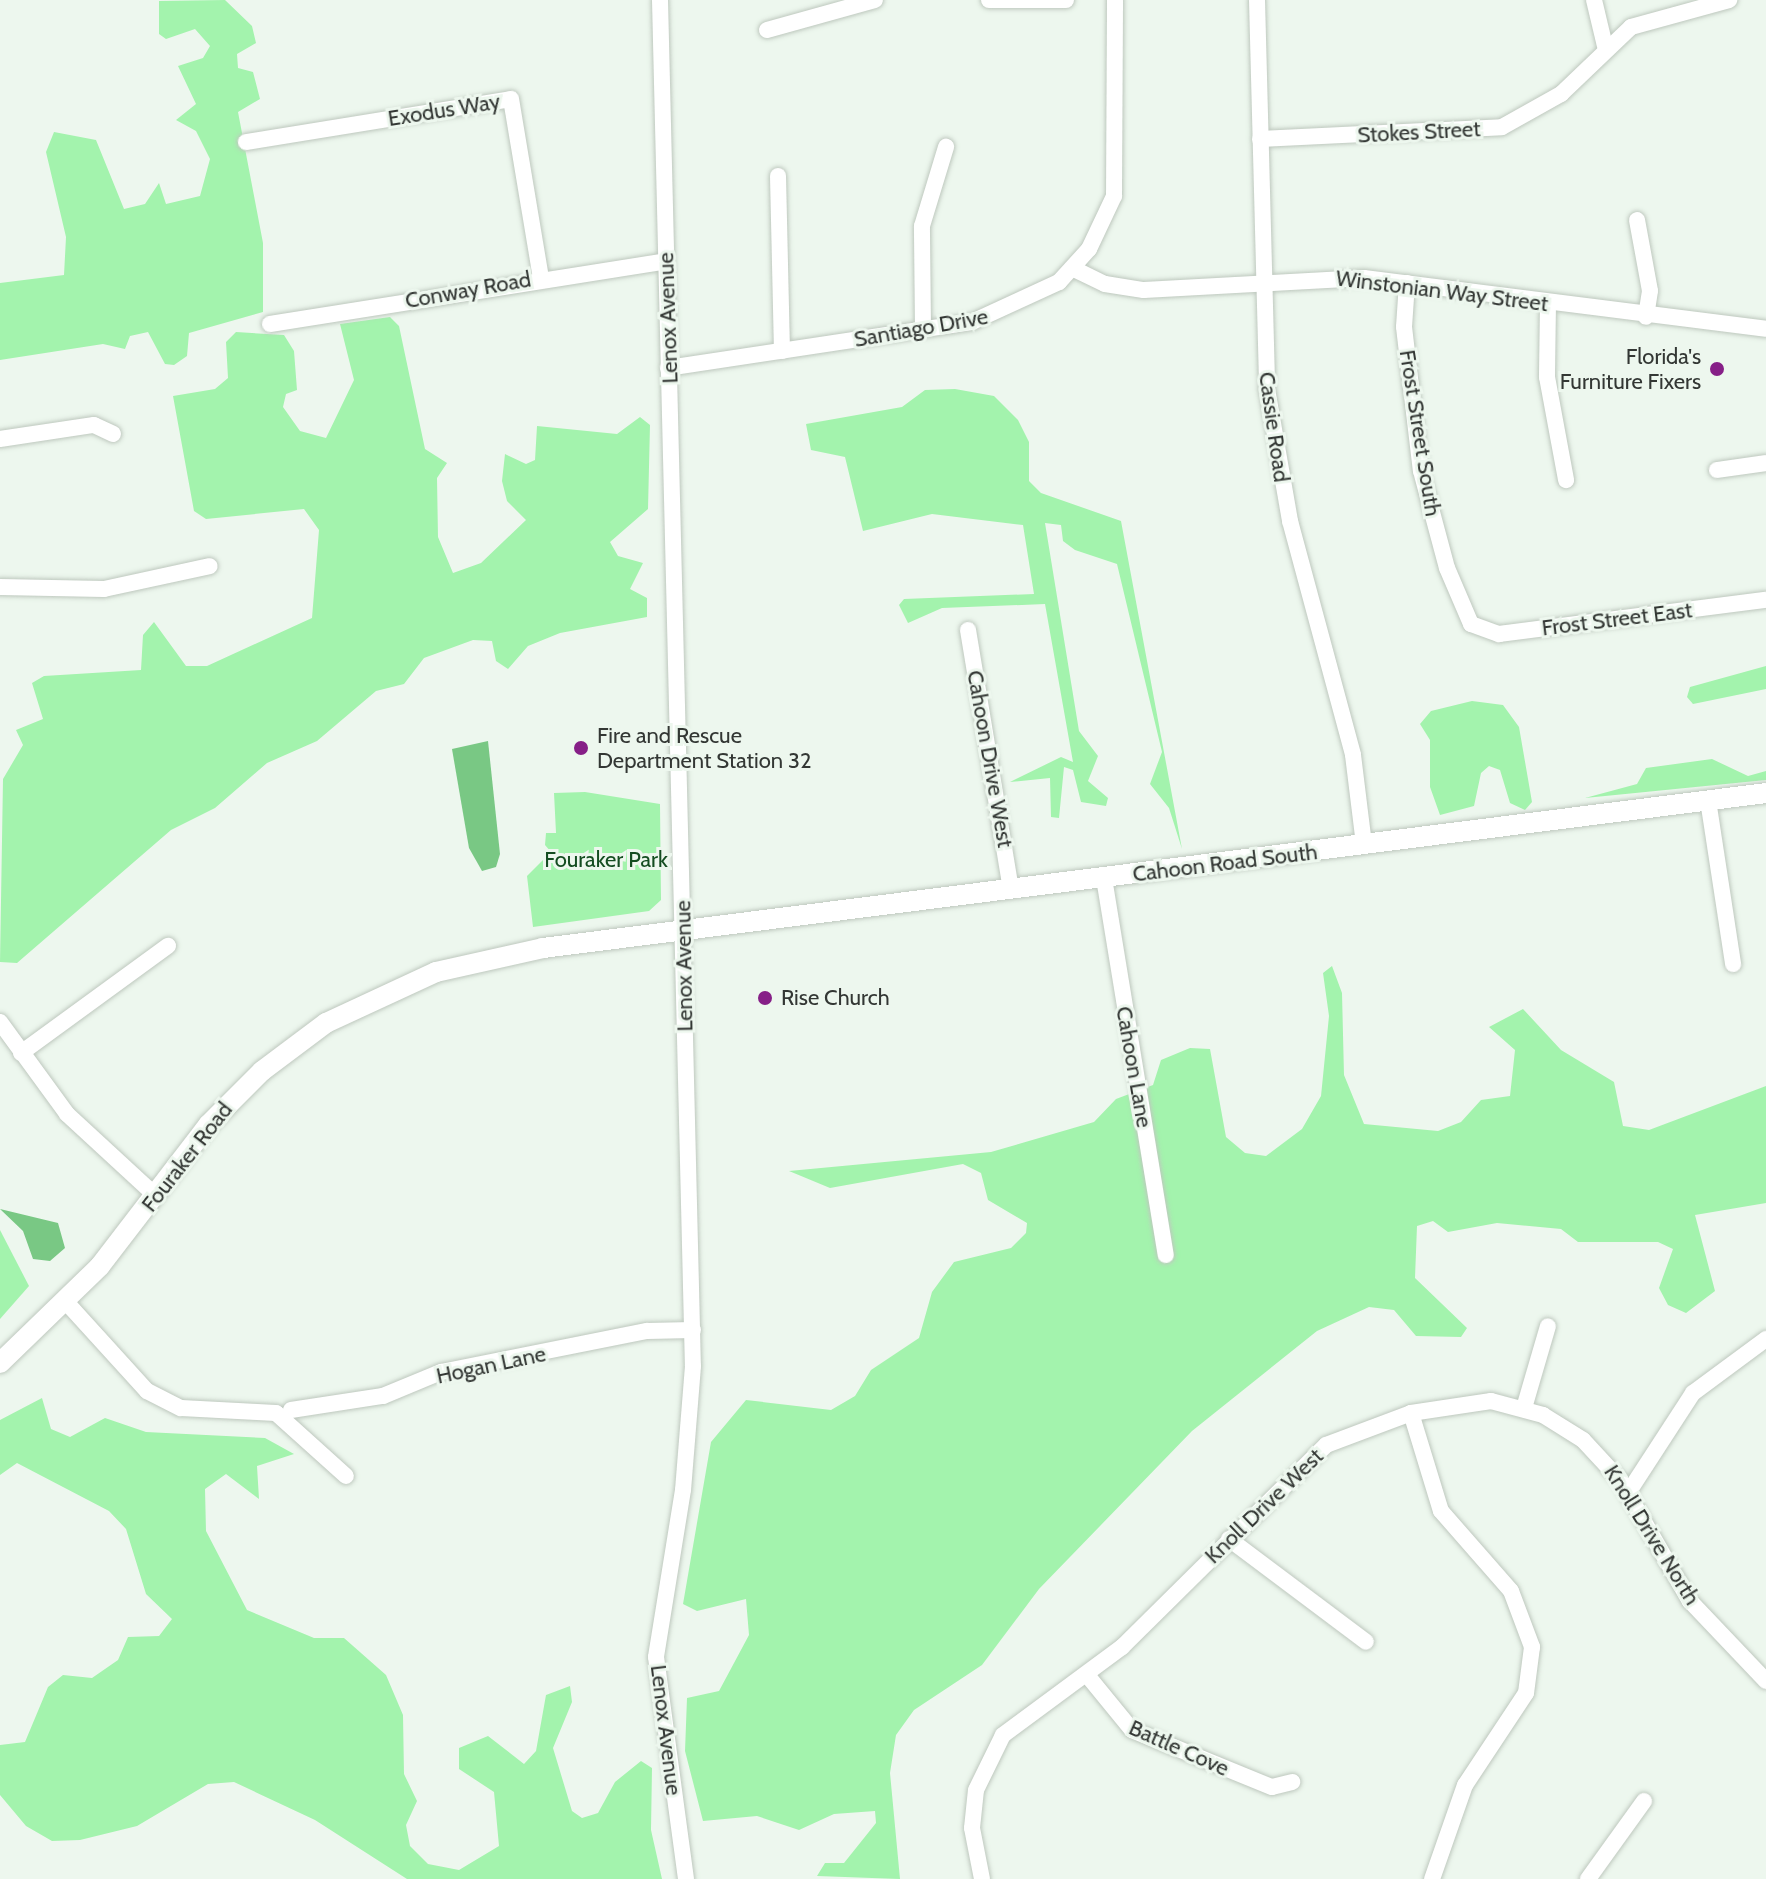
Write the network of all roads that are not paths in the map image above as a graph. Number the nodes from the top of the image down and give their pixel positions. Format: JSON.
{"nodes":[{"id":1,"x":660,"y":0,"type":"edge"},
{"id":2,"x":875,"y":0,"type":"edge"},
{"id":3,"x":989,"y":0,"type":"edge"},
{"id":4,"x":1066,"y":0,"type":"edge"},
{"id":5,"x":1115,"y":0,"type":"edge"},
{"id":6,"x":1257,"y":0,"type":"edge"},
{"id":7,"x":1594,"y":0,"type":"edge"},
{"id":8,"x":1729,"y":0,"type":"edge"},
{"id":9,"x":767,"y":30,"type":"dead end"},
{"id":10,"x":1605,"y":46,"type":"junction"},
{"id":11,"x":1260,"y":139,"type":"junction"},
{"id":12,"x":246,"y":142,"type":"dead end"},
{"id":13,"x":946,"y":147,"type":"dead end"},
{"id":14,"x":778,"y":176,"type":"dead end"},
{"id":15,"x":1637,"y":220,"type":"dead end"},
{"id":16,"x":666,"y":261,"type":"junction"},
{"id":17,"x":1074,"y":269,"type":"junction"},
{"id":18,"x":541,"y":278,"type":"junction"},
{"id":19,"x":1264,"y":280,"type":"junction"},
{"id":20,"x":1407,"y":283,"type":"junction"},
{"id":21,"x":1548,"y":303,"type":"junction"},
{"id":22,"x":1646,"y":317,"type":"junction"},
{"id":23,"x":270,"y":324,"type":"dead end"},
{"id":24,"x":923,"y":329,"type":"junction"},
{"id":25,"x":1766,"y":329,"type":"edge"},
{"id":26,"x":782,"y":351,"type":"junction"},
{"id":27,"x":668,"y":368,"type":"junction"},
{"id":28,"x":113,"y":434,"type":"dead end"},
{"id":29,"x":0,"y":439,"type":"edge"},
{"id":30,"x":1766,"y":463,"type":"edge"},
{"id":31,"x":1717,"y":470,"type":"dead end"},
{"id":32,"x":1566,"y":480,"type":"dead end"},
{"id":33,"x":210,"y":566,"type":"dead end"},
{"id":34,"x":0,"y":587,"type":"edge"},
{"id":35,"x":1766,"y":600,"type":"edge"},
{"id":36,"x":1471,"y":624,"type":"joint"},
{"id":37,"x":968,"y":630,"type":"dead end"},
{"id":38,"x":1766,"y":793,"type":"edge"},
{"id":39,"x":1708,"y":800,"type":"junction"},
{"id":40,"x":1364,"y":844,"type":"junction"},
{"id":41,"x":1104,"y":878,"type":"junction"},
{"id":42,"x":1011,"y":889,"type":"junction"},
{"id":43,"x":684,"y":932,"type":"junction"},
{"id":44,"x":168,"y":946,"type":"dead end"},
{"id":45,"x":1733,"y":964,"type":"dead end"},
{"id":46,"x":0,"y":1022,"type":"edge"},
{"id":47,"x":21,"y":1053,"type":"junction"},
{"id":48,"x":156,"y":1196,"type":"junction"},
{"id":49,"x":1166,"y":1255,"type":"dead end"},
{"id":50,"x":67,"y":1303,"type":"junction"},
{"id":51,"x":1548,"y":1326,"type":"dead end"},
{"id":52,"x":693,"y":1330,"type":"junction"},
{"id":53,"x":1766,"y":1339,"type":"edge"},
{"id":54,"x":0,"y":1363,"type":"edge"},
{"id":55,"x":1524,"y":1408,"type":"junction"},
{"id":56,"x":291,"y":1410,"type":"dead end"},
{"id":57,"x":1411,"y":1413,"type":"junction"},
{"id":58,"x":346,"y":1476,"type":"dead end"},
{"id":59,"x":1628,"y":1493,"type":"junction"},
{"id":60,"x":1229,"y":1539,"type":"junction"},
{"id":61,"x":1366,"y":1642,"type":"dead end"},
{"id":62,"x":1087,"y":1675,"type":"junction"},
{"id":63,"x":1766,"y":1681,"type":"edge"},
{"id":64,"x":1292,"y":1782,"type":"dead end"},
{"id":65,"x":1644,"y":1801,"type":"dead end"},
{"id":66,"x":686,"y":1879,"type":"edge"},
{"id":67,"x":982,"y":1879,"type":"edge"},
{"id":68,"x":1432,"y":1879,"type":"edge"},
{"id":69,"x":1588,"y":1879,"type":"edge"}],
"edges":[{"from":1,"to":16,"type":"street","name":"Lenox Avenue"},
{"from":2,"to":9,"type":"street"},
{"from":3,"to":4,"type":"street"},
{"from":5,"to":17,"type":"street","name":"Santiago Drive"},
{"from":6,"to":11,"type":"street","name":"Cassie Road"},
{"from":7,"to":10,"type":"street"},
{"from":8,"to":10,"type":"street","name":"Stokes Street"},
{"from":10,"to":11,"type":"street","name":"Stokes Street"},
{"from":11,"to":19,"type":"street","name":"Cassie Road"},
{"from":12,"to":18,"type":"street","name":"Exodus Way"},
{"from":13,"to":24,"type":"street"},
{"from":14,"to":26,"type":"street"},
{"from":15,"to":22,"type":"street"},
{"from":16,"to":18,"type":"street","name":"Conway Road"},
{"from":16,"to":27,"type":"street","name":"Lenox Avenue"},
{"from":17,"to":19,"type":"street","name":"Winstonian Way Street"},
{"from":17,"to":24,"type":"street","name":"Santiago Drive"},
{"from":18,"to":23,"type":"street","name":"Conway Road"},
{"from":19,"to":20,"type":"street","name":"Winstonian Way Street"},
{"from":19,"to":40,"type":"street","name":"Cassie Road"},
{"from":20,"to":21,"type":"street","name":"Winstonian Way Street"},
{"from":20,"to":36,"type":"street","name":"Frost Street South"},
{"from":21,"to":22,"type":"street","name":"Winstonian Way Street"},
{"from":21,"to":32,"type":"street"},
{"from":22,"to":25,"type":"street","name":"Winstonian Way Street"},
{"from":24,"to":26,"type":"street","name":"Santiago Drive"},
{"from":26,"to":27,"type":"street","name":"Santiago Drive"},
{"from":27,"to":43,"type":"street","name":"Lenox Avenue"},
{"from":28,"to":29,"type":"street"},
{"from":30,"to":31,"type":"street"},
{"from":33,"to":34,"type":"street"},
{"from":35,"to":36,"type":"street","name":"Frost Street East"},
{"from":37,"to":42,"type":"street","name":"Cahoon Drive West"},
{"from":38,"to":39,"type":"main road","name":"Cahoon Road South"},
{"from":39,"to":40,"type":"main road","name":"Cahoon Road South"},
{"from":39,"to":45,"type":"street"},
{"from":40,"to":41,"type":"main road","name":"Cahoon Road South"},
{"from":41,"to":42,"type":"main road","name":"Cahoon Road South"},
{"from":41,"to":49,"type":"street","name":"Cahoon Lane"},
{"from":42,"to":43,"type":"main road","name":"Cahoon Road South"},
{"from":43,"to":48,"type":"main road","name":"Fouraker Road"},
{"from":43,"to":52,"type":"street","name":"Lenox Avenue"},
{"from":44,"to":47,"type":"street"},
{"from":46,"to":47,"type":"street"},
{"from":47,"to":48,"type":"street"},
{"from":48,"to":50,"type":"main road","name":"Fouraker Road"},
{"from":50,"to":54,"type":"main road","name":"Fouraker Road"},
{"from":50,"to":58,"type":"street"},
{"from":51,"to":55,"type":"street"},
{"from":52,"to":56,"type":"street","name":"Hogan Lane"},
{"from":52,"to":66,"type":"street","name":"Lenox Avenue"},
{"from":53,"to":59,"type":"street"},
{"from":55,"to":57,"type":"street","name":"Knoll Drive West"},
{"from":55,"to":59,"type":"street","name":"Knoll Drive North"},
{"from":57,"to":60,"type":"street","name":"Knoll Drive West"},
{"from":57,"to":68,"type":"street"},
{"from":59,"to":63,"type":"street","name":"Knoll Drive North"},
{"from":60,"to":61,"type":"street"},
{"from":60,"to":62,"type":"street","name":"Knoll Drive West"},
{"from":62,"to":64,"type":"street","name":"Battle Cove"},
{"from":62,"to":67,"type":"street","name":"Knoll Drive West"},
{"from":65,"to":69,"type":"street"}]}
